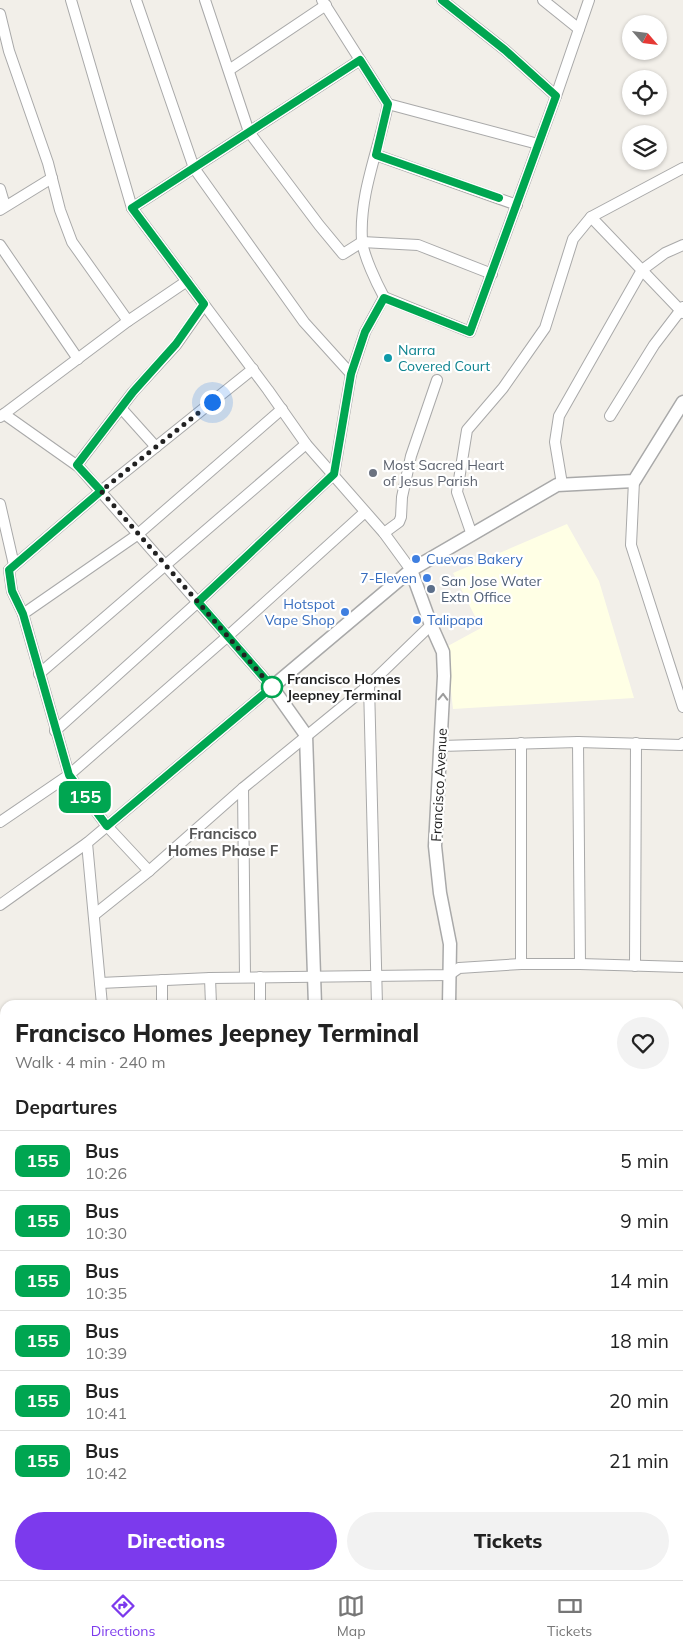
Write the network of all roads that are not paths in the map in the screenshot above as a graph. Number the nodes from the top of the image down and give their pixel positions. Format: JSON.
{"nodes":[{"id":1,"x":71,"y":0,"type":"edge"},
{"id":2,"x":136,"y":0,"type":"edge"},
{"id":3,"x":442,"y":0,"type":"edge"},
{"id":4,"x":543,"y":0,"type":"edge"},
{"id":5,"x":589,"y":0,"type":"edge"},
{"id":6,"x":207,"y":1,"type":"edge"},
{"id":7,"x":324,"y":2,"type":"edge"},
{"id":8,"x":0,"y":14,"type":"edge"},
{"id":9,"x":579,"y":29,"type":"junction"},
{"id":10,"x":360,"y":60,"type":"junction"},
{"id":11,"x":228,"y":70,"type":"junction"},
{"id":12,"x":556,"y":96,"type":"junction"},
{"id":13,"x":388,"y":104,"type":"junction"},
{"id":14,"x":249,"y":132,"type":"junction"},
{"id":15,"x":538,"y":144,"type":"junction"},
{"id":16,"x":376,"y":155,"type":"junction"},
{"id":17,"x":194,"y":168,"type":"junction"},
{"id":18,"x":683,"y":168,"type":"edge"},
{"id":19,"x":52,"y":178,"type":"junction"},
{"id":20,"x":0,"y":189,"type":"edge"},
{"id":21,"x":517,"y":205,"type":"junction"},
{"id":22,"x":3,"y":208,"type":"edge"},
{"id":23,"x":132,"y":208,"type":"junction"},
{"id":24,"x":591,"y":217,"type":"junction"},
{"id":25,"x":362,"y":242,"type":"junction"},
{"id":26,"x":0,"y":245,"type":"edge"},
{"id":27,"x":683,"y":245,"type":"edge"},
{"id":28,"x":642,"y":270,"type":"junction"},
{"id":29,"x":492,"y":274,"type":"junction"},
{"id":30,"x":186,"y":281,"type":"junction"},
{"id":31,"x":384,"y":298,"type":"junction"},
{"id":32,"x":204,"y":304,"type":"junction"},
{"id":33,"x":682,"y":310,"type":"edge"},
{"id":34,"x":128,"y":321,"type":"junction"},
{"id":35,"x":78,"y":359,"type":"junction"},
{"id":36,"x":253,"y":369,"type":"junction"},
{"id":37,"x":351,"y":374,"type":"junction"},
{"id":38,"x":437,"y":380,"type":"dead end"},
{"id":39,"x":683,"y":402,"type":"edge"},
{"id":40,"x":121,"y":408,"type":"junction"},
{"id":41,"x":282,"y":410,"type":"junction"},
{"id":42,"x":2,"y":415,"type":"edge"},
{"id":43,"x":610,"y":416,"type":"dead end"},
{"id":44,"x":306,"y":444,"type":"junction"},
{"id":45,"x":156,"y":447,"type":"junction"},
{"id":46,"x":77,"y":465,"type":"junction"},
{"id":47,"x":334,"y":474,"type":"junction"},
{"id":48,"x":634,"y":482,"type":"junction"},
{"id":49,"x":562,"y":484,"type":"junction"},
{"id":50,"x":101,"y":491,"type":"junction"},
{"id":51,"x":0,"y":504,"type":"edge"},
{"id":52,"x":365,"y":512,"type":"junction"},
{"id":53,"x":384,"y":533,"type":"junction"},
{"id":54,"x":137,"y":535,"type":"junction"},
{"id":55,"x":472,"y":535,"type":"junction"},
{"id":56,"x":14,"y":565,"type":"junction"},
{"id":57,"x":166,"y":565,"type":"junction"},
{"id":58,"x":411,"y":570,"type":"junction"},
{"id":59,"x":198,"y":602,"type":"junction"},
{"id":60,"x":23,"y":614,"type":"junction"},
{"id":61,"x":431,"y":625,"type":"junction"},
{"id":62,"x":228,"y":636,"type":"junction"},
{"id":63,"x":39,"y":674,"type":"junction"},
{"id":64,"x":369,"y":684,"type":"junction"},
{"id":65,"x":272,"y":687,"type":"junction"},
{"id":66,"x":683,"y":707,"type":"edge"},
{"id":67,"x":55,"y":732,"type":"junction"},
{"id":68,"x":306,"y":735,"type":"junction"},
{"id":69,"x":578,"y":742,"type":"junction"},
{"id":70,"x":521,"y":743,"type":"junction"},
{"id":71,"x":636,"y":743,"type":"junction"},
{"id":72,"x":683,"y":743,"type":"edge"},
{"id":73,"x":441,"y":746,"type":"junction"},
{"id":74,"x":69,"y":775,"type":"junction"},
{"id":75,"x":243,"y":788,"type":"junction"},
{"id":76,"x":0,"y":822,"type":"edge"},
{"id":77,"x":107,"y":826,"type":"junction"},
{"id":78,"x":87,"y":843,"type":"junction"},
{"id":79,"x":149,"y":871,"type":"junction"},
{"id":80,"x":0,"y":905,"type":"edge"},
{"id":81,"x":94,"y":915,"type":"junction"},
{"id":82,"x":522,"y":964,"type":"junction"},
{"id":83,"x":580,"y":964,"type":"junction"},
{"id":84,"x":635,"y":966,"type":"junction"},
{"id":85,"x":683,"y":967,"type":"edge"},
{"id":86,"x":449,"y":974,"type":"junction"},
{"id":87,"x":376,"y":975,"type":"junction"},
{"id":88,"x":245,"y":977,"type":"junction"},
{"id":89,"x":260,"y":977,"type":"junction"},
{"id":90,"x":314,"y":977,"type":"junction"},
{"id":91,"x":210,"y":978,"type":"junction"},
{"id":92,"x":162,"y":980,"type":"junction"},
{"id":93,"x":100,"y":984,"type":"junction"},
{"id":94,"x":102,"y":1000,"type":"edge"},
{"id":95,"x":162,"y":1000,"type":"edge"},
{"id":96,"x":211,"y":1000,"type":"edge"},
{"id":97,"x":260,"y":1000,"type":"edge"},
{"id":98,"x":315,"y":1000,"type":"edge"},
{"id":99,"x":377,"y":1000,"type":"edge"},
{"id":100,"x":449,"y":1000,"type":"edge"}],
"edges":[{"from":1,"to":23,"type":"street"},
{"from":2,"to":17,"type":"street"},
{"from":3,"to":12,"type":"street"},
{"from":4,"to":9,"type":"street"},
{"from":5,"to":9,"type":"street"},
{"from":6,"to":11,"type":"street"},
{"from":7,"to":10,"type":"street"},
{"from":7,"to":11,"type":"street"},
{"from":8,"to":19,"type":"street"},
{"from":9,"to":12,"type":"street"},
{"from":10,"to":13,"type":"street"},
{"from":10,"to":14,"type":"street"},
{"from":11,"to":14,"type":"street"},
{"from":12,"to":15,"type":"street"},
{"from":13,"to":15,"type":"street"},
{"from":13,"to":16,"type":"street"},
{"from":14,"to":17,"type":"street"},
{"from":14,"to":25,"type":"street"},
{"from":15,"to":21,"type":"street"},
{"from":16,"to":21,"type":"street"},
{"from":16,"to":25,"type":"street"},
{"from":17,"to":23,"type":"street"},
{"from":17,"to":37,"type":"street"},
{"from":18,"to":24,"type":"street"},
{"from":19,"to":22,"type":"street"},
{"from":19,"to":34,"type":"street"},
{"from":20,"to":22,"type":"street"},
{"from":21,"to":29,"type":"street"},
{"from":23,"to":30,"type":"street"},
{"from":24,"to":28,"type":"street"},
{"from":24,"to":55,"type":"street"},
{"from":25,"to":29,"type":"street"},
{"from":25,"to":31,"type":"street"},
{"from":26,"to":35,"type":"street"},
{"from":27,"to":28,"type":"street"},
{"from":28,"to":33,"type":"street"},
{"from":28,"to":49,"type":"street"},
{"from":29,"to":31,"type":"street"},
{"from":30,"to":32,"type":"street"},
{"from":30,"to":34,"type":"street"},
{"from":31,"to":37,"type":"street"},
{"from":32,"to":36,"type":"street"},
{"from":32,"to":40,"type":"street"},
{"from":33,"to":43,"type":"street"},
{"from":34,"to":35,"type":"street"},
{"from":35,"to":42,"type":"street"},
{"from":36,"to":41,"type":"street"},
{"from":36,"to":45,"type":"street"},
{"from":37,"to":47,"type":"street"},
{"from":38,"to":53,"type":"street"},
{"from":39,"to":48,"type":"street"},
{"from":40,"to":45,"type":"street"},
{"from":40,"to":46,"type":"street"},
{"from":41,"to":44,"type":"street"},
{"from":41,"to":54,"type":"street"},
{"from":42,"to":46,"type":"street"},
{"from":44,"to":47,"type":"street"},
{"from":44,"to":57,"type":"street"},
{"from":45,"to":50,"type":"street"},
{"from":46,"to":50,"type":"street"},
{"from":47,"to":52,"type":"street"},
{"from":47,"to":59,"type":"street"},
{"from":48,"to":49,"type":"street"},
{"from":48,"to":66,"type":"street"},
{"from":49,"to":55,"type":"street"},
{"from":50,"to":54,"type":"street"},
{"from":50,"to":56,"type":"street"},
{"from":51,"to":56,"type":"street"},
{"from":52,"to":53,"type":"street"},
{"from":52,"to":62,"type":"street"},
{"from":53,"to":58,"type":"street"},
{"from":54,"to":57,"type":"street"},
{"from":54,"to":60,"type":"street"},
{"from":55,"to":58,"type":"street"},
{"from":56,"to":60,"type":"street"},
{"from":57,"to":59,"type":"street"},
{"from":57,"to":63,"type":"street"},
{"from":58,"to":61,"type":"street","name":"Francisco Avenue"},
{"from":58,"to":65,"type":"street"},
{"from":59,"to":62,"type":"street"},
{"from":59,"to":67,"type":"street"},
{"from":60,"to":63,"type":"street"},
{"from":61,"to":64,"type":"street"},
{"from":73,"to":61,"type":"street","name":"Francisco Avenue","one_way":true},
{"from":62,"to":65,"type":"street"},
{"from":62,"to":74,"type":"street"},
{"from":63,"to":67,"type":"street"},
{"from":64,"to":68,"type":"street"},
{"from":64,"to":87,"type":"street"},
{"from":65,"to":68,"type":"street"},
{"from":65,"to":77,"type":"street"},
{"from":67,"to":74,"type":"street"},
{"from":68,"to":75,"type":"street"},
{"from":68,"to":90,"type":"street"},
{"from":69,"to":70,"type":"street"},
{"from":69,"to":71,"type":"street"},
{"from":69,"to":83,"type":"street"},
{"from":70,"to":73,"type":"street"},
{"from":70,"to":82,"type":"street"},
{"from":71,"to":72,"type":"street"},
{"from":71,"to":84,"type":"street"},
{"from":73,"to":86,"type":"street","name":"Francisco Avenue"},
{"from":74,"to":76,"type":"street"},
{"from":74,"to":77,"type":"street"},
{"from":75,"to":79,"type":"street"},
{"from":75,"to":88,"type":"street"},
{"from":77,"to":78,"type":"street"},
{"from":77,"to":79,"type":"street"},
{"from":78,"to":80,"type":"street"},
{"from":78,"to":81,"type":"street"},
{"from":79,"to":81,"type":"street"},
{"from":81,"to":93,"type":"street"},
{"from":82,"to":83,"type":"street"},
{"from":82,"to":86,"type":"street"},
{"from":83,"to":84,"type":"street"},
{"from":84,"to":85,"type":"street"},
{"from":86,"to":87,"type":"street"},
{"from":86,"to":100,"type":"street","name":"Francisco Avenue"},
{"from":87,"to":90,"type":"street"},
{"from":87,"to":99,"type":"street"},
{"from":88,"to":89,"type":"street"},
{"from":88,"to":91,"type":"street"},
{"from":89,"to":90,"type":"street"},
{"from":89,"to":97,"type":"street"},
{"from":90,"to":98,"type":"street"},
{"from":91,"to":92,"type":"street"},
{"from":91,"to":96,"type":"street"},
{"from":92,"to":93,"type":"street"},
{"from":92,"to":95,"type":"street"},
{"from":93,"to":94,"type":"street"}]}
